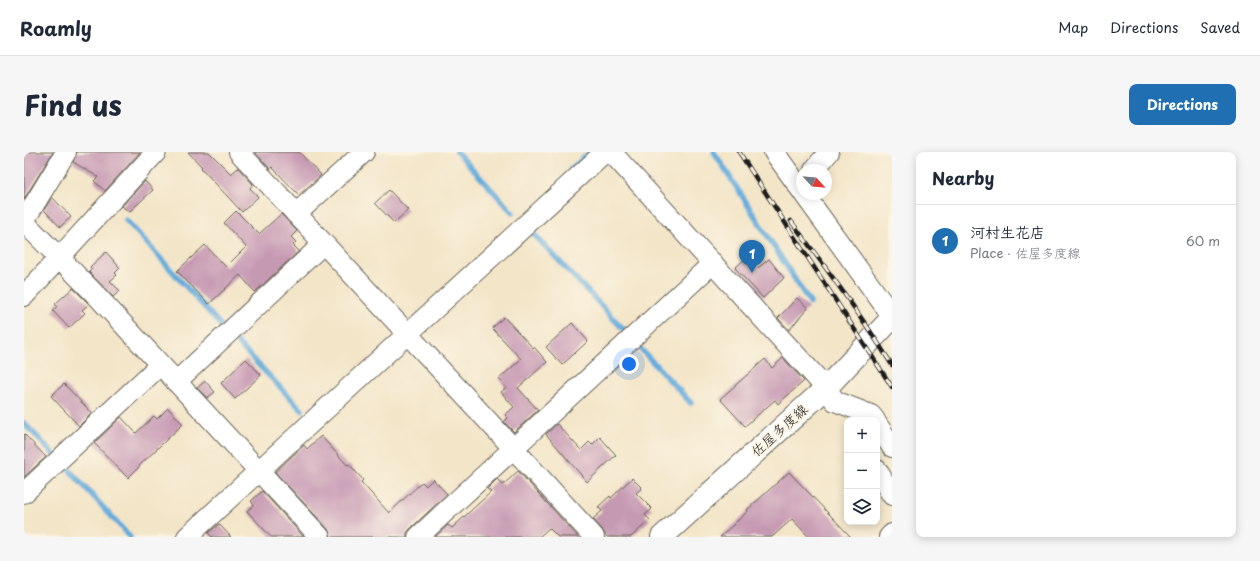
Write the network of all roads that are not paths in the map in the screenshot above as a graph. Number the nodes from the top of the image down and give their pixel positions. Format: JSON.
{"nodes":[{"id":1,"x":66,"y":152,"type":"edge"},
{"id":2,"x":156,"y":152,"type":"edge"},
{"id":3,"x":239,"y":152,"type":"edge"},
{"id":4,"x":364,"y":152,"type":"edge"},
{"id":5,"x":605,"y":152,"type":"edge"},
{"id":6,"x":611,"y":152,"type":"edge"},
{"id":7,"x":774,"y":152,"type":"edge"},
{"id":8,"x":829,"y":152,"type":"edge"},
{"id":9,"x":819,"y":164,"type":"edge"},
{"id":10,"x":796,"y":181,"type":"edge"},
{"id":11,"x":810,"y":200,"type":"edge"},
{"id":12,"x":296,"y":214,"type":"junction"},
{"id":13,"x":24,"y":222,"type":"edge"},
{"id":14,"x":323,"y":244,"type":"junction"},
{"id":15,"x":59,"y":257,"type":"junction"},
{"id":16,"x":713,"y":263,"type":"junction"},
{"id":17,"x":24,"y":296,"type":"edge"},
{"id":18,"x":892,"y":317,"type":"edge"},
{"id":19,"x":407,"y":334,"type":"junction"},
{"id":20,"x":160,"y":365,"type":"junction"},
{"id":21,"x":176,"y":382,"type":"junction"},
{"id":22,"x":831,"y":394,"type":"junction"},
{"id":23,"x":845,"y":417,"type":"edge"},
{"id":24,"x":873,"y":417,"type":"edge"},
{"id":25,"x":880,"y":429,"type":"edge"},
{"id":26,"x":892,"y":447,"type":"edge"},
{"id":27,"x":514,"y":448,"type":"junction"},
{"id":28,"x":258,"y":471,"type":"junction"},
{"id":29,"x":880,"y":475,"type":"edge"},
{"id":30,"x":24,"y":493,"type":"edge"},
{"id":31,"x":892,"y":495,"type":"edge"},
{"id":32,"x":892,"y":534,"type":"edge"},
{"id":33,"x":187,"y":537,"type":"edge"},
{"id":34,"x":320,"y":537,"type":"edge"},
{"id":35,"x":418,"y":537,"type":"edge"},
{"id":36,"x":594,"y":537,"type":"edge"},
{"id":37,"x":662,"y":537,"type":"edge"},
{"id":38,"x":889,"y":537,"type":"edge"}],
"edges":[{"from":1,"to":13,"type":"street"},
{"from":2,"to":15,"type":"street"},
{"from":3,"to":12,"type":"street"},
{"from":4,"to":12,"type":"street"},
{"from":5,"to":19,"type":"street"},
{"from":6,"to":16,"type":"street"},
{"from":7,"to":10,"type":"street"},
{"from":8,"to":9,"type":"street"},
{"from":11,"to":18,"type":"street"},
{"from":12,"to":14,"type":"street"},
{"from":13,"to":15,"type":"street"},
{"from":14,"to":19,"type":"street"},
{"from":14,"to":21,"type":"street"},
{"from":15,"to":17,"type":"street"},
{"from":15,"to":20,"type":"street"},
{"from":16,"to":22,"type":"street"},
{"from":16,"to":27,"type":"street"},
{"from":18,"to":22,"type":"main road","name":"佐屋多度線"},
{"from":19,"to":27,"type":"street"},
{"from":19,"to":28,"type":"street"},
{"from":20,"to":21,"type":"street"},
{"from":20,"to":30,"type":"street"},
{"from":21,"to":28,"type":"street"},
{"from":22,"to":23,"type":"street"},
{"from":22,"to":24,"type":"street"},
{"from":22,"to":37,"type":"main road","name":"佐屋多度線"},
{"from":25,"to":26,"type":"street"},
{"from":27,"to":35,"type":"street"},
{"from":27,"to":36,"type":"street"},
{"from":28,"to":33,"type":"street"},
{"from":28,"to":34,"type":"street"},
{"from":29,"to":31,"type":"street"},
{"from":32,"to":38,"type":"street"}]}
